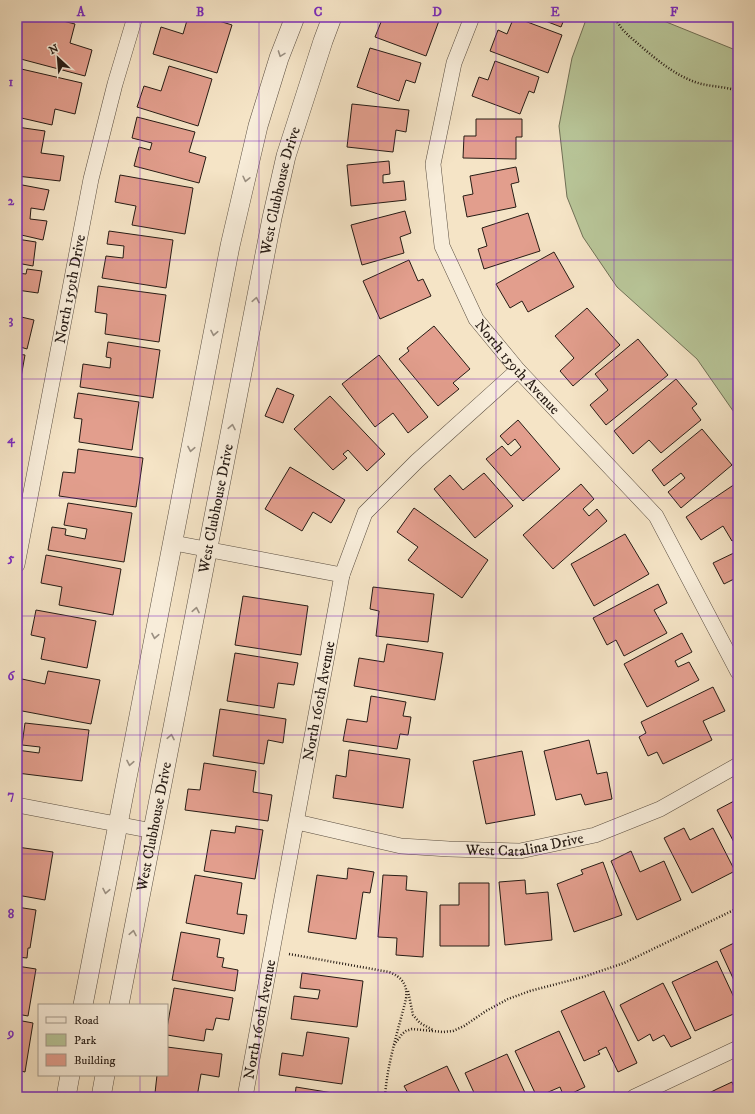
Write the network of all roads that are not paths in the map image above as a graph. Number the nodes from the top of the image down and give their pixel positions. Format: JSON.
{"nodes":[{"id":1,"x":135,"y":17,"type":"edge"},
{"id":2,"x":295,"y":17,"type":"edge"},
{"id":3,"x":332,"y":17,"type":"edge"},
{"id":4,"x":472,"y":17,"type":"edge"},
{"id":5,"x":518,"y":370,"type":"junction"},
{"id":6,"x":174,"y":542,"type":"junction"},
{"id":7,"x":208,"y":549,"type":"junction"},
{"id":8,"x":17,"y":565,"type":"edge"},
{"id":9,"x":342,"y":575,"type":"junction"},
{"id":10,"x":738,"y":672,"type":"edge"},
{"id":11,"x":738,"y":765,"type":"edge"},
{"id":12,"x":17,"y":805,"type":"edge"},
{"id":13,"x":297,"y":822,"type":"junction"},
{"id":14,"x":118,"y":825,"type":"junction"},
{"id":15,"x":153,"y":830,"type":"junction"},
{"id":16,"x":84,"y":1004,"type":"edge"},
{"id":17,"x":119,"y":1004,"type":"edge"},
{"id":18,"x":738,"y":1048,"type":"edge"},
{"id":19,"x":70,"y":1076,"type":"edge"},
{"id":20,"x":106,"y":1076,"type":"edge"},
{"id":21,"x":66,"y":1097,"type":"edge"},
{"id":22,"x":101,"y":1097,"type":"edge"},
{"id":23,"x":245,"y":1097,"type":"edge"},
{"id":24,"x":634,"y":1097,"type":"edge"}],
"edges":[{"from":1,"to":8,"type":"street","name":"North 159th Drive"},
{"from":2,"to":6,"type":"street","one_way":true},
{"from":7,"to":3,"type":"street","name":"West Clubhouse Drive","one_way":true},
{"from":4,"to":5,"type":"street","name":"North 159th Avenue"},
{"from":5,"to":9,"type":"street","name":"North 160th Avenue"},
{"from":5,"to":10,"type":"street","name":"North 159th Avenue"},
{"from":6,"to":7,"type":"street"},
{"from":6,"to":14,"type":"street","one_way":true},
{"from":7,"to":9,"type":"street"},
{"from":15,"to":7,"type":"street","name":"West Clubhouse Drive","one_way":true},
{"from":9,"to":13,"type":"street","name":"North 160th Avenue"},
{"from":11,"to":13,"type":"street","name":"West Catalina Drive"},
{"from":12,"to":14,"type":"street"},
{"from":13,"to":23,"type":"street","name":"North 160th Avenue"},
{"from":14,"to":15,"type":"street"},
{"from":14,"to":16,"type":"street","one_way":true},
{"from":17,"to":15,"type":"street","name":"West Clubhouse Drive","one_way":true},
{"from":18,"to":24,"type":"street"},
{"from":19,"to":21,"type":"street"},
{"from":20,"to":22,"type":"street"}]}
